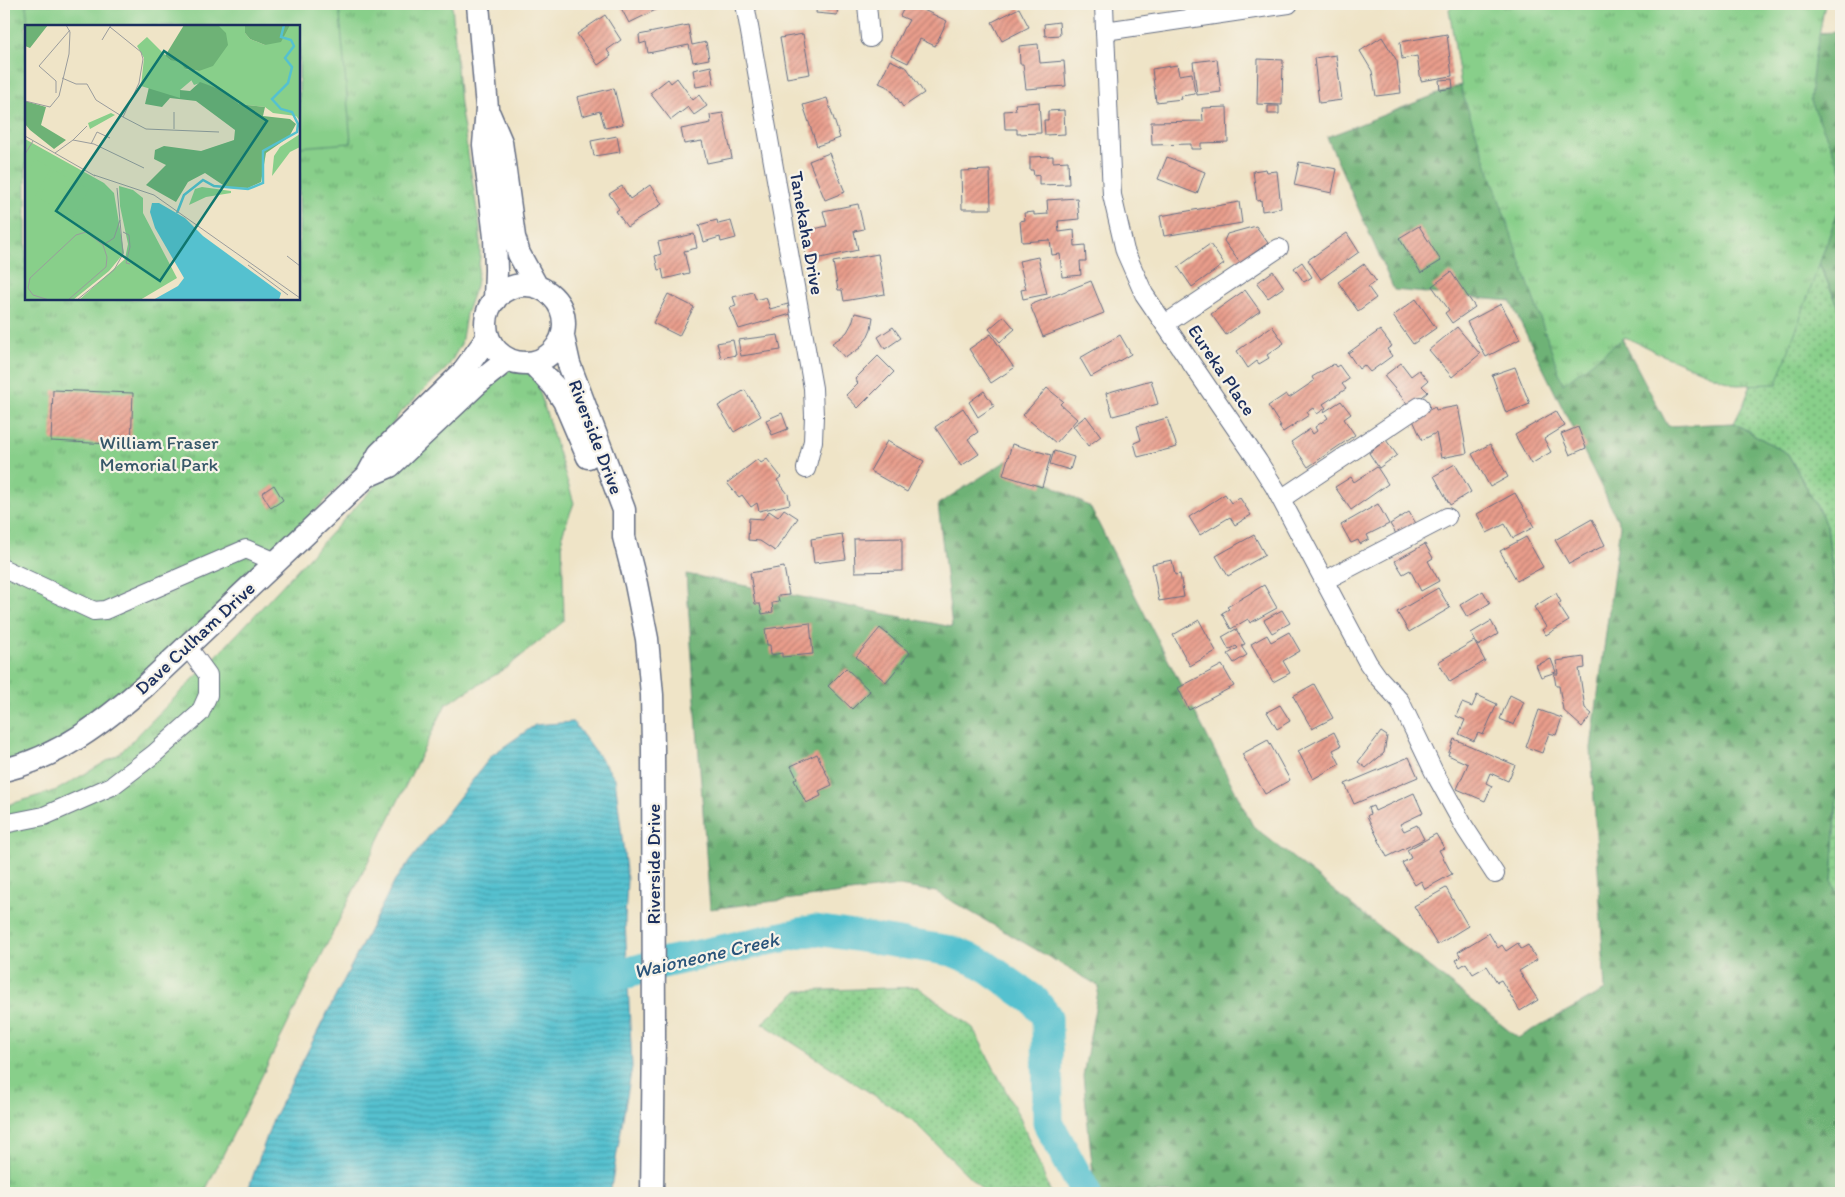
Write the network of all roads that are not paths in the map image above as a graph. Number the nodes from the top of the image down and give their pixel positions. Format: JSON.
{"nodes":[{"id":1,"x":478,"y":4,"type":"edge"},
{"id":2,"x":745,"y":4,"type":"edge"},
{"id":3,"x":867,"y":4,"type":"edge"},
{"id":4,"x":1104,"y":4,"type":"edge"},
{"id":5,"x":1289,"y":4,"type":"edge"},
{"id":6,"x":1105,"y":31,"type":"junction"},
{"id":7,"x":870,"y":38,"type":"dead end"},
{"id":8,"x":487,"y":108,"type":"junction"},
{"id":9,"x":1279,"y":248,"type":"dead end"},
{"id":10,"x":536,"y":285,"type":"junction"},
{"id":11,"x":495,"y":300,"type":"junction"},
{"id":12,"x":1165,"y":324,"type":"junction"},
{"id":13,"x":488,"y":337,"type":"junction"},
{"id":14,"x":563,"y":337,"type":"junction"},
{"id":15,"x":508,"y":359,"type":"junction"},
{"id":16,"x":532,"y":362,"type":"junction"},
{"id":17,"x":1420,"y":406,"type":"dead end"},
{"id":18,"x":806,"y":469,"type":"dead end"},
{"id":19,"x":367,"y":476,"type":"junction"},
{"id":20,"x":1281,"y":499,"type":"junction"},
{"id":21,"x":1447,"y":518,"type":"dead end"},
{"id":22,"x":624,"y":537,"type":"junction"},
{"id":23,"x":276,"y":562,"type":"junction"},
{"id":24,"x":4,"y":569,"type":"edge"},
{"id":25,"x":1324,"y":581,"type":"junction"},
{"id":26,"x":187,"y":646,"type":"junction"},
{"id":27,"x":4,"y":770,"type":"edge"},
{"id":28,"x":4,"y":824,"type":"edge"},
{"id":29,"x":1495,"y":874,"type":"dead end"},
{"id":30,"x":652,"y":1193,"type":"edge"}],
"edges":[{"from":1,"to":8,"type":"main road"},
{"from":2,"to":18,"type":"street","name":"Tanekaha Drive"},
{"from":3,"to":7,"type":"street"},
{"from":4,"to":6,"type":"street","name":"Eureka Place"},
{"from":5,"to":6,"type":"street"},
{"from":6,"to":12,"type":"street","name":"Eureka Place"},
{"from":8,"to":10,"type":"main road"},
{"from":8,"to":11,"type":"main road"},
{"from":9,"to":12,"type":"street"},
{"from":10,"to":11,"type":"main road"},
{"from":10,"to":14,"type":"main road"},
{"from":11,"to":13,"type":"main road"},
{"from":12,"to":20,"type":"street","name":"Eureka Place"},
{"from":13,"to":15,"type":"main road"},
{"from":13,"to":19,"type":"main road","name":"Dave Culham Drive"},
{"from":14,"to":16,"type":"main road"},
{"from":14,"to":22,"type":"main road","name":"Riverside Drive"},
{"from":15,"to":16,"type":"main road"},
{"from":15,"to":19,"type":"main road","name":"Dave Culham Drive"},
{"from":16,"to":22,"type":"main road","name":"Riverside Drive"},
{"from":17,"to":20,"type":"street"},
{"from":19,"to":23,"type":"main road","name":"Dave Culham Drive"},
{"from":20,"to":25,"type":"street","name":"Eureka Place"},
{"from":21,"to":25,"type":"street"},
{"from":22,"to":30,"type":"main road","name":"Riverside Drive"},
{"from":23,"to":24,"type":"street"},
{"from":23,"to":26,"type":"main road","name":"Dave Culham Drive"},
{"from":25,"to":29,"type":"street","name":"Eureka Place"},
{"from":26,"to":27,"type":"main road","name":"Dave Culham Drive"},
{"from":26,"to":28,"type":"street"}]}
